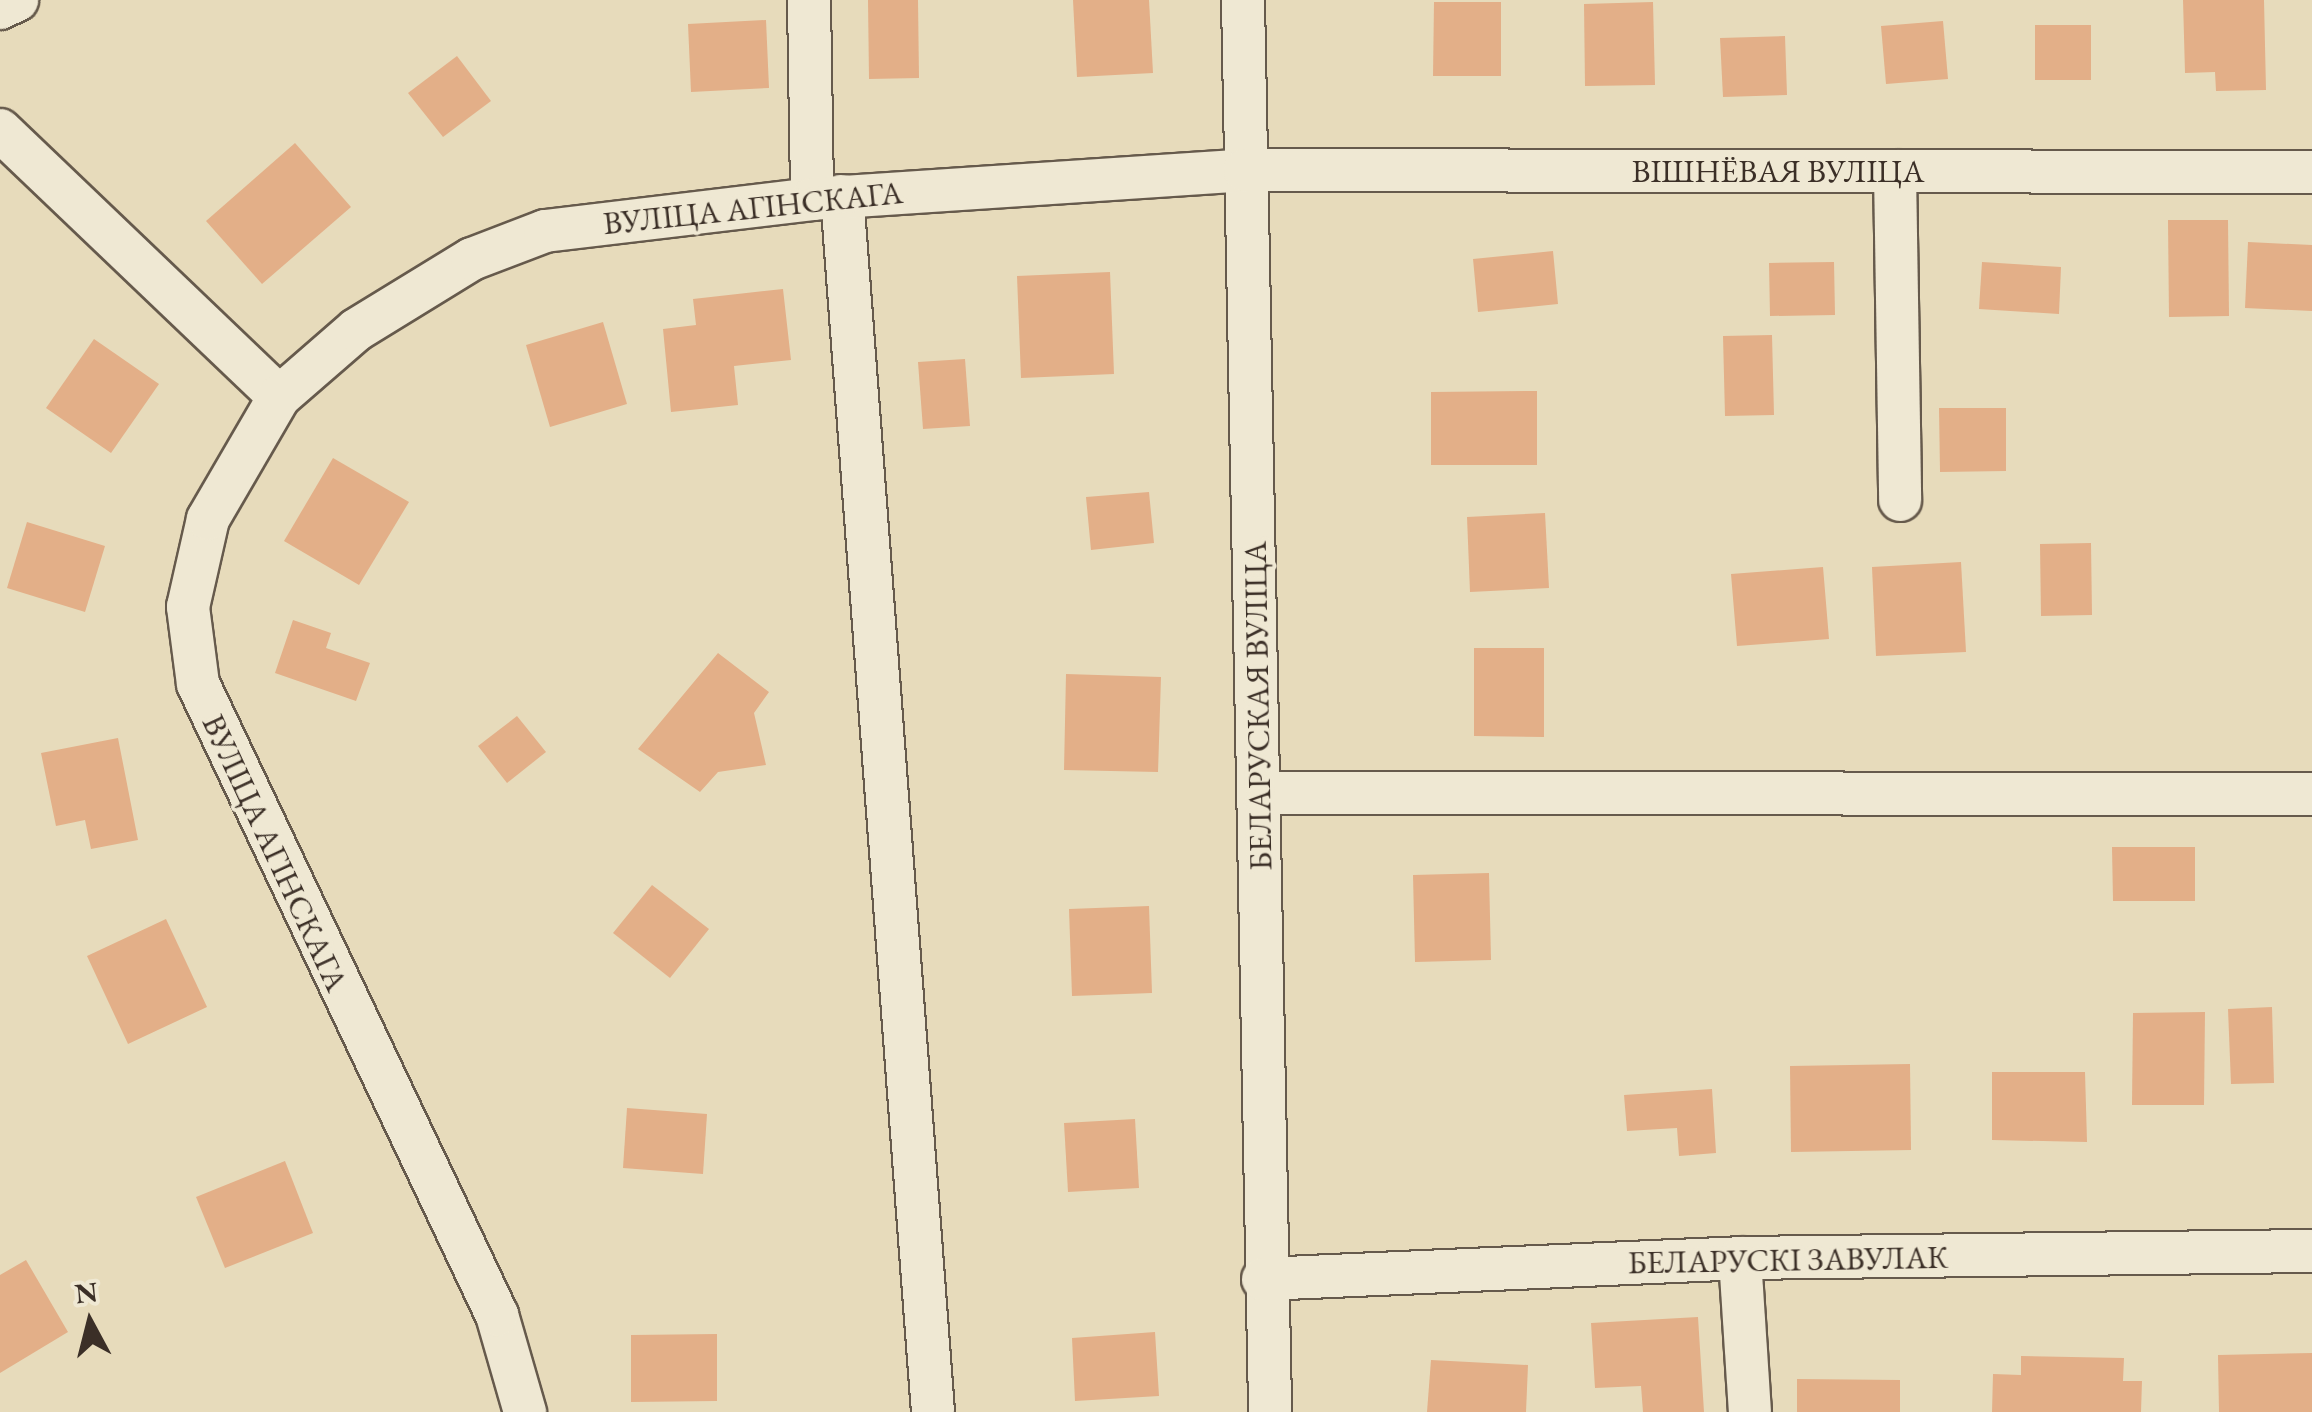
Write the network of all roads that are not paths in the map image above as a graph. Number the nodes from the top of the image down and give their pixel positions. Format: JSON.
{"nodes":[{"id":1,"x":16,"y":0,"type":"edge"},
{"id":2,"x":810,"y":0,"type":"edge"},
{"id":3,"x":1243,"y":0,"type":"edge"},
{"id":4,"x":0,"y":8,"type":"edge"},
{"id":5,"x":0,"y":130,"type":"edge"},
{"id":6,"x":1245,"y":170,"type":"junction"},
{"id":7,"x":1896,"y":171,"type":"junction"},
{"id":8,"x":2312,"y":172,"type":"edge"},
{"id":9,"x":827,"y":198,"type":"junction"},
{"id":10,"x":279,"y":398,"type":"junction"},
{"id":11,"x":1900,"y":500,"type":"dead end"},
{"id":12,"x":1262,"y":793,"type":"junction"},
{"id":13,"x":2312,"y":794,"type":"edge"},
{"id":14,"x":2312,"y":1250,"type":"edge"},
{"id":15,"x":1740,"y":1258,"type":"junction"},
{"id":16,"x":1264,"y":1279,"type":"junction"},
{"id":17,"x":525,"y":1412,"type":"edge"},
{"id":18,"x":934,"y":1412,"type":"edge"},
{"id":19,"x":1270,"y":1412,"type":"edge"},
{"id":20,"x":1750,"y":1412,"type":"edge"}],
"edges":[{"from":1,"to":4,"type":"street"},
{"from":2,"to":9,"type":"street"},
{"from":3,"to":6,"type":"street","name":"БЕЛАРУСКАЯ ВУЛІЦА"},
{"from":5,"to":10,"type":"street"},
{"from":6,"to":7,"type":"street","name":"ВІШНЁВАЯ ВУЛІЦА"},
{"from":6,"to":9,"type":"street","name":"ВУЛІЦА АГІНСКАГА"},
{"from":6,"to":12,"type":"street","name":"БЕЛАРУСКАЯ ВУЛІЦА"},
{"from":7,"to":8,"type":"street","name":"ВІШНЁВАЯ ВУЛІЦА"},
{"from":7,"to":11,"type":"street"},
{"from":9,"to":10,"type":"street","name":"ВУЛІЦА АГІНСКАГА"},
{"from":9,"to":18,"type":"street"},
{"from":10,"to":17,"type":"street","name":"ВУЛІЦА АГІНСКАГА"},
{"from":12,"to":13,"type":"street"},
{"from":12,"to":16,"type":"street","name":"БЕЛАРУСКАЯ ВУЛІЦА"},
{"from":14,"to":15,"type":"street","name":"БЕЛАРУСКІ ЗАВУЛАК"},
{"from":15,"to":16,"type":"street","name":"БЕЛАРУСКІ ЗАВУЛАК"},
{"from":15,"to":20,"type":"street"},
{"from":16,"to":19,"type":"street","name":"БЕЛАРУСКАЯ ВУЛІЦА"}]}
